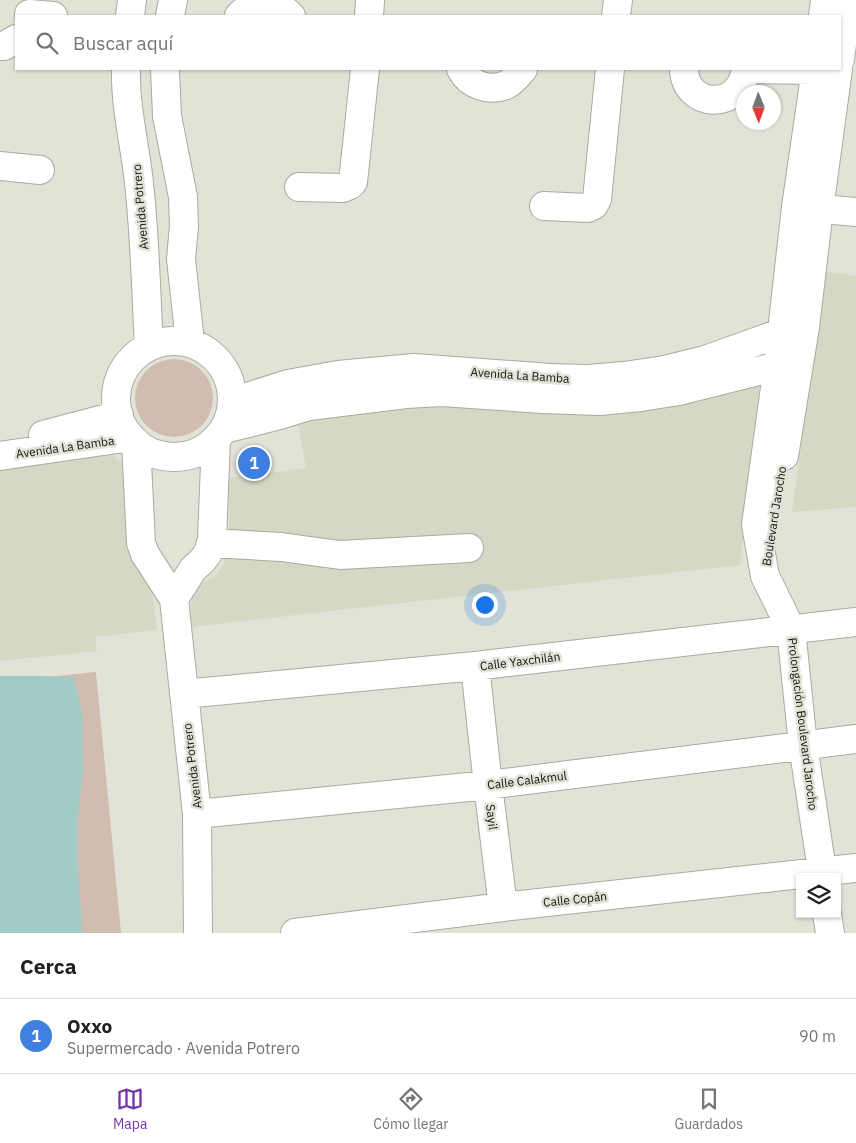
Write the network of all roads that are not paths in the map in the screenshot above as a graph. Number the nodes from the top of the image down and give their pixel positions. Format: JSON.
{"nodes":[{"id":1,"x":132,"y":0,"type":"edge"},
{"id":2,"x":173,"y":0,"type":"edge"},
{"id":3,"x":370,"y":0,"type":"edge"},
{"id":4,"x":618,"y":0,"type":"edge"},
{"id":5,"x":825,"y":0,"type":"edge"},
{"id":6,"x":848,"y":0,"type":"edge"},
{"id":7,"x":130,"y":15,"type":"edge"},
{"id":8,"x":170,"y":15,"type":"edge"},
{"id":9,"x":240,"y":15,"type":"edge"},
{"id":10,"x":290,"y":15,"type":"edge"},
{"id":11,"x":369,"y":15,"type":"edge"},
{"id":12,"x":616,"y":15,"type":"edge"},
{"id":13,"x":823,"y":15,"type":"edge"},
{"id":14,"x":841,"y":23,"type":"edge"},
{"id":15,"x":15,"y":40,"type":"edge"},
{"id":16,"x":0,"y":46,"type":"edge"},
{"id":17,"x":126,"y":70,"type":"edge"},
{"id":18,"x":165,"y":70,"type":"edge"},
{"id":19,"x":364,"y":70,"type":"edge"},
{"id":20,"x":462,"y":70,"type":"edge"},
{"id":21,"x":522,"y":70,"type":"edge"},
{"id":22,"x":610,"y":70,"type":"edge"},
{"id":23,"x":684,"y":70,"type":"edge"},
{"id":24,"x":746,"y":70,"type":"edge"},
{"id":25,"x":828,"y":70,"type":"edge"},
{"id":26,"x":0,"y":166,"type":"edge"},
{"id":27,"x":40,"y":170,"type":"dead end"},
{"id":28,"x":299,"y":187,"type":"dead end"},
{"id":29,"x":544,"y":206,"type":"dead end"},
{"id":30,"x":807,"y":208,"type":"junction"},
{"id":31,"x":856,"y":212,"type":"edge"},
{"id":32,"x":794,"y":330,"type":"junction"},
{"id":33,"x":190,"y":342,"type":"junction"},
{"id":34,"x":150,"y":347,"type":"junction"},
{"id":35,"x":789,"y":365,"type":"junction"},
{"id":36,"x":232,"y":396,"type":"junction"},
{"id":37,"x":129,"y":431,"type":"junction"},
{"id":38,"x":220,"y":434,"type":"junction"},
{"id":39,"x":0,"y":442,"type":"edge"},
{"id":40,"x":0,"y":456,"type":"edge"},
{"id":41,"x":211,"y":544,"type":"junction"},
{"id":42,"x":468,"y":548,"type":"dead end"},
{"id":43,"x":764,"y":576,"type":"joint"},
{"id":44,"x":174,"y":599,"type":"junction"},
{"id":45,"x":856,"y":622,"type":"edge"},
{"id":46,"x":791,"y":629,"type":"junction"},
{"id":47,"x":475,"y":666,"type":"junction"},
{"id":48,"x":184,"y":694,"type":"junction"},
{"id":49,"x":856,"y":739,"type":"edge"},
{"id":50,"x":804,"y":745,"type":"junction"},
{"id":51,"x":488,"y":785,"type":"junction"},
{"id":52,"x":197,"y":814,"type":"junction"},
{"id":53,"x":856,"y":868,"type":"edge"},
{"id":54,"x":823,"y":873,"type":"edge"},
{"id":55,"x":828,"y":873,"type":"edge"},
{"id":56,"x":796,"y":877,"type":"edge"},
{"id":57,"x":504,"y":907,"type":"junction"},
{"id":58,"x":828,"y":918,"type":"edge"},
{"id":59,"x":198,"y":933,"type":"edge"},
{"id":60,"x":295,"y":933,"type":"edge"},
{"id":61,"x":830,"y":933,"type":"edge"}],
"edges":[{"from":1,"to":7,"type":"street"},
{"from":2,"to":8,"type":"street"},
{"from":3,"to":11,"type":"street"},
{"from":4,"to":12,"type":"street"},
{"from":5,"to":13,"type":"street"},
{"from":6,"to":14,"type":"street","name":"Boulevard Jarocho"},
{"from":9,"to":10,"type":"street"},
{"from":15,"to":16,"type":"street"},
{"from":17,"to":34,"type":"street","name":"Avenida Potrero"},
{"from":18,"to":33,"type":"street"},
{"from":19,"to":28,"type":"street"},
{"from":20,"to":21,"type":"street"},
{"from":22,"to":29,"type":"street"},
{"from":23,"to":24,"type":"street"},
{"from":25,"to":30,"type":"street","name":"Boulevard Jarocho"},
{"from":26,"to":27,"type":"street"},
{"from":30,"to":31,"type":"street"},
{"from":30,"to":32,"type":"street","name":"Boulevard Jarocho"},
{"from":32,"to":35,"type":"street","name":"Boulevard Jarocho"},
{"from":32,"to":36,"type":"street","name":"Avenida La Bamba"},
{"from":33,"to":34,"type":"street"},
{"from":33,"to":36,"type":"street"},
{"from":34,"to":37,"type":"street"},
{"from":35,"to":38,"type":"street","name":"Avenida La Bamba"},
{"from":35,"to":43,"type":"street","name":"Boulevard Jarocho"},
{"from":36,"to":38,"type":"street"},
{"from":37,"to":38,"type":"street"},
{"from":37,"to":39,"type":"street","name":"Avenida La Bamba"},
{"from":37,"to":40,"type":"street","name":"Avenida La Bamba"},
{"from":37,"to":44,"type":"street","name":"Avenida Potrero"},
{"from":38,"to":41,"type":"street"},
{"from":41,"to":42,"type":"street"},
{"from":41,"to":44,"type":"street"},
{"from":43,"to":46,"type":"street","name":"Prolongación Boulevard Jarocho"},
{"from":44,"to":48,"type":"street","name":"Avenida Potrero"},
{"from":45,"to":46,"type":"street","name":"Calle Yaxchilán"},
{"from":46,"to":47,"type":"street","name":"Calle Yaxchilán"},
{"from":46,"to":50,"type":"street","name":"Prolongación Boulevard Jarocho"},
{"from":47,"to":48,"type":"street","name":"Calle Yaxchilán"},
{"from":47,"to":51,"type":"street","name":"Sayil"},
{"from":48,"to":52,"type":"street","name":"Avenida Potrero"},
{"from":49,"to":50,"type":"street","name":"Calle Calakmul"},
{"from":50,"to":51,"type":"street","name":"Calle Calakmul"},
{"from":50,"to":54,"type":"street","name":"Prolongación Boulevard Jarocho"},
{"from":51,"to":52,"type":"street","name":"Calle Calakmul"},
{"from":51,"to":57,"type":"street","name":"Sayil"},
{"from":52,"to":59,"type":"street","name":"Avenida Potrero"},
{"from":53,"to":55,"type":"street","name":"Calle Copán"},
{"from":56,"to":57,"type":"street","name":"Calle Copán"},
{"from":57,"to":60,"type":"street","name":"Calle Copán"},
{"from":58,"to":61,"type":"street"}]}
